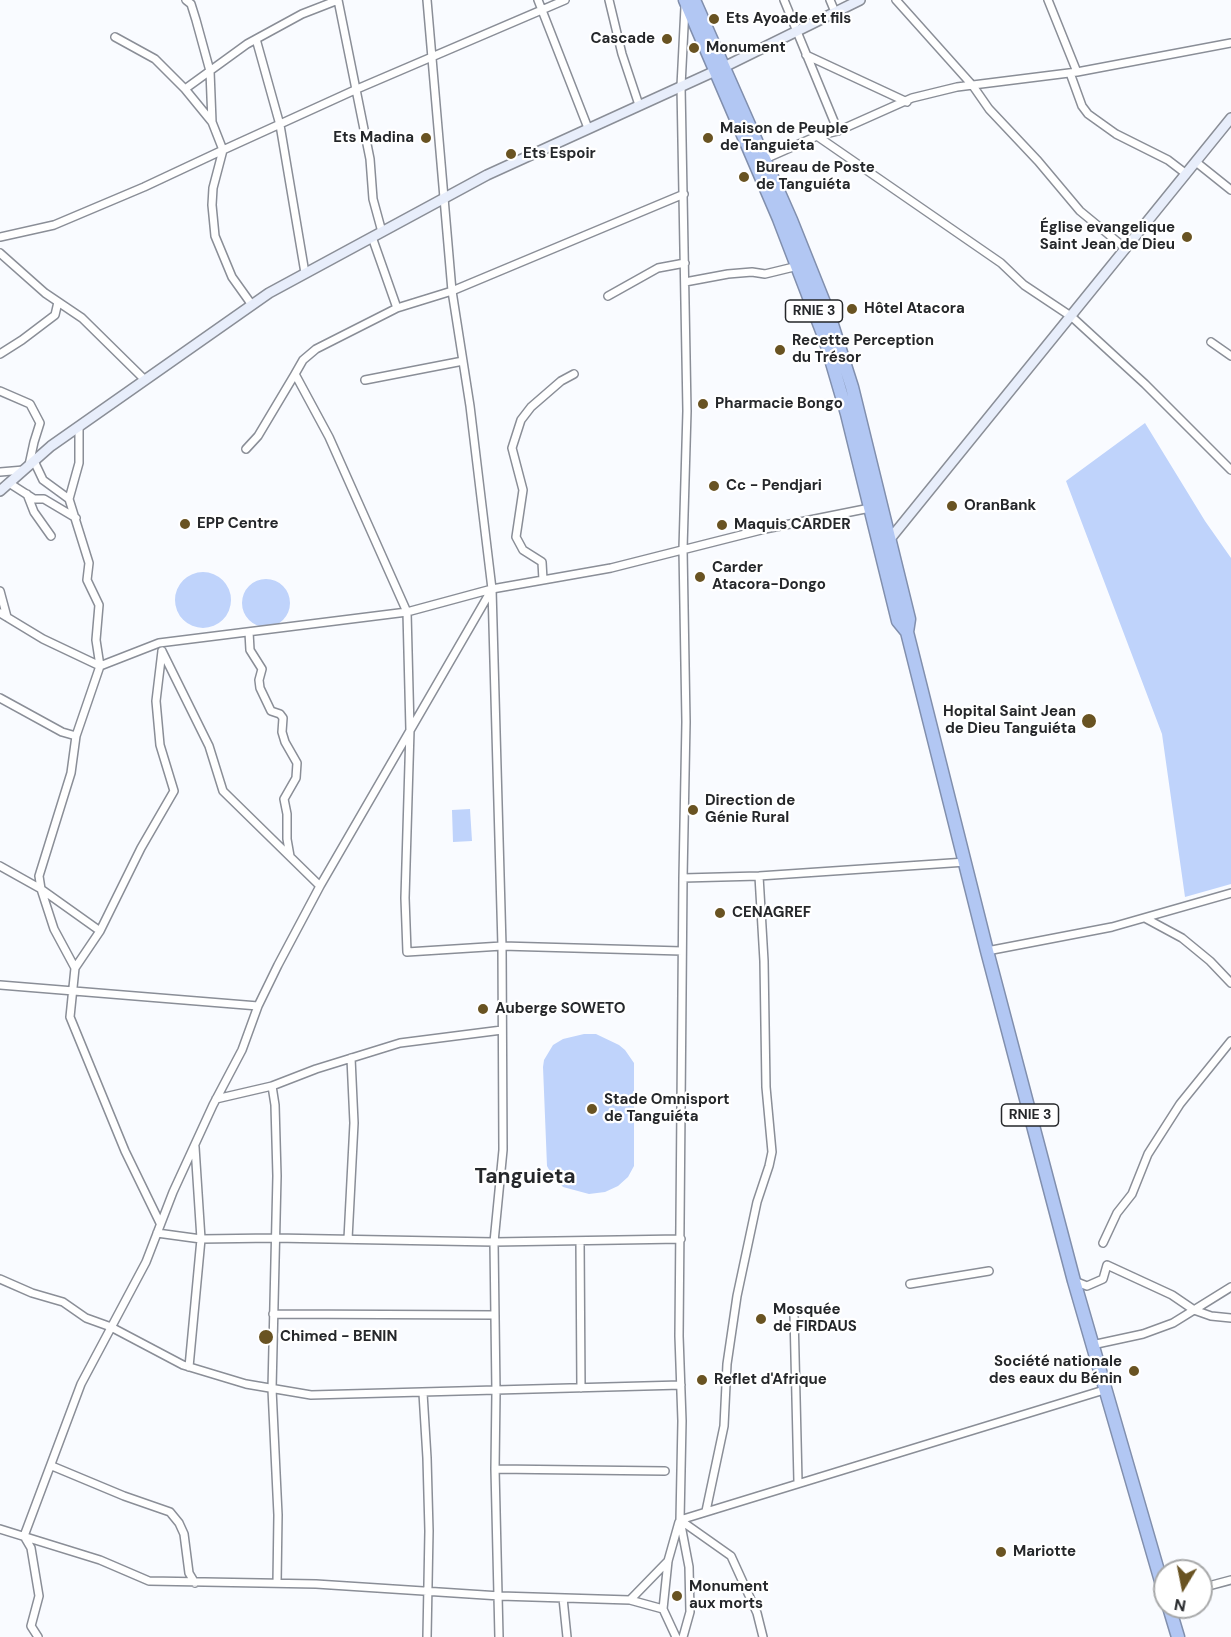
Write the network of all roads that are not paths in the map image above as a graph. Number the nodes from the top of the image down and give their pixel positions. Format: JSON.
{"nodes":[{"id":1,"x":186,"y":0,"type":"edge"},
{"id":2,"x":338,"y":0,"type":"edge"},
{"id":3,"x":427,"y":0,"type":"edge"},
{"id":4,"x":538,"y":0,"type":"edge"},
{"id":5,"x":565,"y":0,"type":"edge"},
{"id":6,"x":609,"y":0,"type":"edge"},
{"id":7,"x":685,"y":0,"type":"edge"},
{"id":8,"x":694,"y":0,"type":"edge"},
{"id":9,"x":784,"y":0,"type":"edge"},
{"id":10,"x":830,"y":0,"type":"edge"},
{"id":11,"x":860,"y":0,"type":"edge"},
{"id":12,"x":896,"y":0,"type":"edge"},
{"id":13,"x":1048,"y":0,"type":"edge"},
{"id":14,"x":541,"y":10,"type":"junction"},
{"id":15,"x":835,"y":12,"type":"junction"},
{"id":16,"x":797,"y":31,"type":"junction"},
{"id":17,"x":115,"y":37,"type":"dead end"},
{"id":18,"x":256,"y":39,"type":"junction"},
{"id":19,"x":1231,"y":43,"type":"edge"},
{"id":20,"x":806,"y":55,"type":"junction"},
{"id":21,"x":431,"y":57,"type":"junction"},
{"id":22,"x":720,"y":69,"type":"junction"},
{"id":23,"x":210,"y":72,"type":"junction"},
{"id":24,"x":1073,"y":72,"type":"junction"},
{"id":25,"x":681,"y":86,"type":"junction"},
{"id":26,"x":973,"y":86,"type":"junction"},
{"id":27,"x":185,"y":89,"type":"junction"},
{"id":28,"x":357,"y":89,"type":"junction"},
{"id":29,"x":907,"y":102,"type":"junction"},
{"id":30,"x":639,"y":105,"type":"junction"},
{"id":31,"x":1231,"y":118,"type":"edge"},
{"id":32,"x":212,"y":122,"type":"junction"},
{"id":33,"x":280,"y":125,"type":"junction"},
{"id":34,"x":588,"y":128,"type":"junction"},
{"id":35,"x":838,"y":131,"type":"junction"},
{"id":36,"x":818,"y":136,"type":"junction"},
{"id":37,"x":222,"y":150,"type":"junction"},
{"id":38,"x":765,"y":159,"type":"junction"},
{"id":39,"x":1196,"y":162,"type":"junction"},
{"id":40,"x":1185,"y":173,"type":"junction"},
{"id":41,"x":1231,"y":190,"type":"edge"},
{"id":42,"x":684,"y":195,"type":"junction"},
{"id":43,"x":443,"y":200,"type":"junction"},
{"id":44,"x":382,"y":232,"type":"junction"},
{"id":45,"x":0,"y":237,"type":"edge"},
{"id":46,"x":372,"y":237,"type":"junction"},
{"id":47,"x":1125,"y":248,"type":"junction"},
{"id":48,"x":0,"y":253,"type":"edge"},
{"id":49,"x":685,"y":263,"type":"junction"},
{"id":50,"x":798,"y":266,"type":"junction"},
{"id":51,"x":305,"y":273,"type":"junction"},
{"id":52,"x":685,"y":282,"type":"junction"},
{"id":53,"x":452,"y":291,"type":"junction"},
{"id":54,"x":608,"y":296,"type":"dead end"},
{"id":55,"x":58,"y":302,"type":"junction"},
{"id":56,"x":252,"y":305,"type":"junction"},
{"id":57,"x":397,"y":308,"type":"junction"},
{"id":58,"x":1072,"y":317,"type":"junction"},
{"id":59,"x":830,"y":337,"type":"junction"},
{"id":60,"x":1211,"y":342,"type":"dead end"},
{"id":61,"x":0,"y":354,"type":"edge"},
{"id":62,"x":1231,"y":356,"type":"edge"},
{"id":63,"x":463,"y":361,"type":"junction"},
{"id":64,"x":295,"y":374,"type":"junction"},
{"id":65,"x":574,"y":374,"type":"dead end"},
{"id":66,"x":145,"y":380,"type":"junction"},
{"id":67,"x":365,"y":380,"type":"dead end"},
{"id":68,"x":0,"y":391,"type":"edge"},
{"id":69,"x":79,"y":426,"type":"junction"},
{"id":70,"x":246,"y":449,"type":"dead end"},
{"id":71,"x":29,"y":465,"type":"junction"},
{"id":72,"x":1231,"y":470,"type":"edge"},
{"id":73,"x":0,"y":472,"type":"edge"},
{"id":74,"x":9,"y":483,"type":"junction"},
{"id":75,"x":0,"y":491,"type":"edge"},
{"id":76,"x":27,"y":494,"type":"junction"},
{"id":77,"x":69,"y":500,"type":"junction"},
{"id":78,"x":870,"y":508,"type":"junction"},
{"id":79,"x":76,"y":518,"type":"junction"},
{"id":80,"x":51,"y":536,"type":"dead end"},
{"id":81,"x":884,"y":540,"type":"junction"},
{"id":82,"x":683,"y":549,"type":"junction"},
{"id":83,"x":543,"y":580,"type":"junction"},
{"id":84,"x":492,"y":589,"type":"junction"},
{"id":85,"x":0,"y":591,"type":"edge"},
{"id":86,"x":407,"y":612,"type":"junction"},
{"id":87,"x":3,"y":615,"type":"edge"},
{"id":88,"x":249,"y":632,"type":"junction"},
{"id":89,"x":159,"y":643,"type":"junction"},
{"id":90,"x":162,"y":651,"type":"junction"},
{"id":91,"x":100,"y":666,"type":"junction"},
{"id":92,"x":0,"y":698,"type":"edge"},
{"id":93,"x":410,"y":730,"type":"junction"},
{"id":94,"x":76,"y":736,"type":"junction"},
{"id":95,"x":291,"y":858,"type":"junction"},
{"id":96,"x":966,"y":862,"type":"junction"},
{"id":97,"x":0,"y":867,"type":"edge"},
{"id":98,"x":759,"y":876,"type":"junction"},
{"id":99,"x":682,"y":878,"type":"junction"},
{"id":100,"x":320,"y":886,"type":"junction"},
{"id":101,"x":41,"y":890,"type":"junction"},
{"id":102,"x":1231,"y":893,"type":"edge"},
{"id":103,"x":1145,"y":918,"type":"junction"},
{"id":104,"x":100,"y":932,"type":"junction"},
{"id":105,"x":502,"y":946,"type":"junction"},
{"id":106,"x":682,"y":951,"type":"junction"},
{"id":107,"x":987,"y":951,"type":"junction"},
{"id":108,"x":75,"y":968,"type":"junction"},
{"id":109,"x":1231,"y":983,"type":"edge"},
{"id":110,"x":0,"y":985,"type":"edge"},
{"id":111,"x":72,"y":991,"type":"junction"},
{"id":112,"x":258,"y":1006,"type":"junction"},
{"id":113,"x":502,"y":1030,"type":"junction"},
{"id":114,"x":1231,"y":1041,"type":"edge"},
{"id":115,"x":351,"y":1058,"type":"junction"},
{"id":116,"x":272,"y":1086,"type":"junction"},
{"id":117,"x":216,"y":1100,"type":"junction"},
{"id":118,"x":195,"y":1144,"type":"junction"},
{"id":119,"x":160,"y":1223,"type":"junction"},
{"id":120,"x":157,"y":1233,"type":"junction"},
{"id":121,"x":274,"y":1238,"type":"junction"},
{"id":122,"x":201,"y":1239,"type":"junction"},
{"id":123,"x":348,"y":1239,"type":"junction"},
{"id":124,"x":681,"y":1239,"type":"junction"},
{"id":125,"x":580,"y":1241,"type":"junction"},
{"id":126,"x":494,"y":1242,"type":"junction"},
{"id":127,"x":1103,"y":1243,"type":"dead end"},
{"id":128,"x":989,"y":1271,"type":"dead end"},
{"id":129,"x":0,"y":1279,"type":"edge"},
{"id":130,"x":1074,"y":1281,"type":"junction"},
{"id":131,"x":910,"y":1284,"type":"dead end"},
{"id":132,"x":1231,"y":1287,"type":"edge"},
{"id":133,"x":1194,"y":1310,"type":"junction"},
{"id":134,"x":273,"y":1314,"type":"junction"},
{"id":135,"x":794,"y":1314,"type":"dead end"},
{"id":136,"x":495,"y":1315,"type":"junction"},
{"id":137,"x":1231,"y":1318,"type":"edge"},
{"id":138,"x":111,"y":1327,"type":"junction"},
{"id":139,"x":1092,"y":1345,"type":"junction"},
{"id":140,"x":189,"y":1367,"type":"junction"},
{"id":141,"x":681,"y":1385,"type":"junction"},
{"id":142,"x":581,"y":1388,"type":"junction"},
{"id":143,"x":272,"y":1389,"type":"junction"},
{"id":144,"x":1104,"y":1390,"type":"junction"},
{"id":145,"x":496,"y":1392,"type":"junction"},
{"id":146,"x":423,"y":1393,"type":"junction"},
{"id":147,"x":52,"y":1466,"type":"junction"},
{"id":148,"x":495,"y":1469,"type":"junction"},
{"id":149,"x":665,"y":1471,"type":"dead end"},
{"id":150,"x":798,"y":1482,"type":"junction"},
{"id":151,"x":706,"y":1511,"type":"junction"},
{"id":152,"x":680,"y":1520,"type":"junction"},
{"id":153,"x":0,"y":1529,"type":"edge"},
{"id":154,"x":24,"y":1536,"type":"junction"},
{"id":155,"x":1154,"y":1559,"type":"edge"},
{"id":156,"x":668,"y":1561,"type":"junction"},
{"id":157,"x":1231,"y":1580,"type":"edge"},
{"id":158,"x":195,"y":1583,"type":"junction"},
{"id":159,"x":277,"y":1583,"type":"junction"},
{"id":160,"x":1213,"y":1585,"type":"edge"},
{"id":161,"x":428,"y":1590,"type":"junction"},
{"id":162,"x":500,"y":1596,"type":"junction"},
{"id":163,"x":563,"y":1598,"type":"junction"},
{"id":164,"x":630,"y":1600,"type":"junction"},
{"id":165,"x":663,"y":1609,"type":"junction"},
{"id":166,"x":1173,"y":1619,"type":"edge"},
{"id":167,"x":38,"y":1637,"type":"edge"},
{"id":168,"x":426,"y":1637,"type":"edge"},
{"id":169,"x":499,"y":1637,"type":"edge"},
{"id":170,"x":567,"y":1637,"type":"edge"},
{"id":171,"x":675,"y":1637,"type":"edge"},
{"id":172,"x":683,"y":1637,"type":"edge"},
{"id":173,"x":763,"y":1637,"type":"edge"},
{"id":174,"x":1178,"y":1637,"type":"edge"}],
"edges":[{"from":1,"to":23,"type":"street"},
{"from":2,"to":18,"type":"street"},
{"from":2,"to":28,"type":"street"},
{"from":3,"to":21,"type":"street"},
{"from":4,"to":14,"type":"street"},
{"from":5,"to":14,"type":"street"},
{"from":6,"to":30,"type":"street"},
{"from":7,"to":22,"type":"highway","number":"RNIE 3"},
{"from":7,"to":25,"type":"street"},
{"from":8,"to":22,"type":"highway","number":"RNIE 3"},
{"from":9,"to":16,"type":"street"},
{"from":10,"to":15,"type":"street"},
{"from":11,"to":15,"type":"street"},
{"from":12,"to":26,"type":"street"},
{"from":13,"to":24,"type":"street"},
{"from":14,"to":21,"type":"street"},
{"from":14,"to":34,"type":"street"},
{"from":15,"to":16,"type":"street"},
{"from":16,"to":20,"type":"street"},
{"from":16,"to":22,"type":"street"},
{"from":17,"to":27,"type":"street"},
{"from":18,"to":23,"type":"street"},
{"from":18,"to":33,"type":"street"},
{"from":19,"to":24,"type":"street"},
{"from":20,"to":29,"type":"street"},
{"from":20,"to":35,"type":"street"},
{"from":21,"to":28,"type":"street"},
{"from":21,"to":43,"type":"street"},
{"from":22,"to":25,"type":"street"},
{"from":22,"to":38,"type":"highway","number":"RNIE 3"},
{"from":22,"to":50,"type":"highway","number":"RNIE 3"},
{"from":23,"to":27,"type":"street"},
{"from":23,"to":32,"type":"street"},
{"from":24,"to":26,"type":"street"},
{"from":24,"to":40,"type":"street"},
{"from":25,"to":30,"type":"street"},
{"from":25,"to":42,"type":"street"},
{"from":26,"to":29,"type":"street"},
{"from":26,"to":47,"type":"street"},
{"from":27,"to":32,"type":"street"},
{"from":28,"to":33,"type":"street"},
{"from":28,"to":44,"type":"street"},
{"from":29,"to":35,"type":"street"},
{"from":30,"to":34,"type":"street"},
{"from":31,"to":39,"type":"street"},
{"from":32,"to":37,"type":"street"},
{"from":33,"to":37,"type":"street"},
{"from":33,"to":51,"type":"street"},
{"from":34,"to":43,"type":"street"},
{"from":35,"to":36,"type":"street"},
{"from":36,"to":38,"type":"street"},
{"from":36,"to":58,"type":"street"},
{"from":37,"to":45,"type":"street"},
{"from":37,"to":56,"type":"street"},
{"from":38,"to":59,"type":"highway","number":"RNIE 3"},
{"from":39,"to":40,"type":"street"},
{"from":39,"to":41,"type":"street"},
{"from":40,"to":47,"type":"street"},
{"from":42,"to":49,"type":"street"},
{"from":42,"to":53,"type":"street"},
{"from":43,"to":44,"type":"street"},
{"from":43,"to":53,"type":"street"},
{"from":44,"to":46,"type":"street"},
{"from":46,"to":51,"type":"street"},
{"from":46,"to":57,"type":"street"},
{"from":47,"to":58,"type":"street"},
{"from":48,"to":55,"type":"street"},
{"from":49,"to":52,"type":"street"},
{"from":49,"to":54,"type":"street"},
{"from":50,"to":52,"type":"street"},
{"from":50,"to":59,"type":"highway","number":"RNIE 3"},
{"from":51,"to":56,"type":"street"},
{"from":52,"to":82,"type":"street"},
{"from":53,"to":57,"type":"street"},
{"from":53,"to":63,"type":"street"},
{"from":55,"to":61,"type":"street"},
{"from":55,"to":66,"type":"street"},
{"from":56,"to":66,"type":"street"},
{"from":57,"to":64,"type":"street"},
{"from":58,"to":72,"type":"street"},
{"from":58,"to":81,"type":"street"},
{"from":59,"to":78,"type":"highway","number":"RNIE 3"},
{"from":59,"to":81,"type":"highway","number":"RNIE 3"},
{"from":60,"to":62,"type":"street"},
{"from":63,"to":67,"type":"street"},
{"from":63,"to":84,"type":"street"},
{"from":64,"to":70,"type":"street"},
{"from":64,"to":86,"type":"street"},
{"from":65,"to":83,"type":"street"},
{"from":66,"to":69,"type":"street"},
{"from":68,"to":71,"type":"street"},
{"from":69,"to":71,"type":"street"},
{"from":69,"to":77,"type":"street"},
{"from":71,"to":73,"type":"street"},
{"from":71,"to":74,"type":"street"},
{"from":71,"to":77,"type":"street"},
{"from":74,"to":75,"type":"street"},
{"from":74,"to":76,"type":"street"},
{"from":76,"to":79,"type":"street"},
{"from":76,"to":80,"type":"street"},
{"from":77,"to":79,"type":"street"},
{"from":78,"to":81,"type":"highway","number":"RNIE 3"},
{"from":78,"to":82,"type":"street"},
{"from":79,"to":91,"type":"street"},
{"from":81,"to":96,"type":"highway","number":"RNIE 3"},
{"from":82,"to":83,"type":"street"},
{"from":82,"to":99,"type":"street"},
{"from":83,"to":84,"type":"street"},
{"from":84,"to":86,"type":"street"},
{"from":84,"to":93,"type":"street"},
{"from":84,"to":105,"type":"street"},
{"from":85,"to":87,"type":"street"},
{"from":86,"to":88,"type":"street"},
{"from":86,"to":93,"type":"street"},
{"from":87,"to":91,"type":"street"},
{"from":88,"to":89,"type":"street"},
{"from":88,"to":95,"type":"street"},
{"from":89,"to":90,"type":"street"},
{"from":89,"to":91,"type":"street"},
{"from":90,"to":95,"type":"street"},
{"from":90,"to":104,"type":"street"},
{"from":91,"to":94,"type":"street"},
{"from":92,"to":94,"type":"street"},
{"from":93,"to":100,"type":"street"},
{"from":93,"to":105,"type":"street"},
{"from":94,"to":101,"type":"street"},
{"from":95,"to":100,"type":"street"},
{"from":96,"to":98,"type":"street"},
{"from":96,"to":107,"type":"highway","number":"RNIE 3"},
{"from":97,"to":101,"type":"street"},
{"from":98,"to":99,"type":"street"},
{"from":98,"to":151,"type":"street"},
{"from":99,"to":106,"type":"street"},
{"from":100,"to":112,"type":"street"},
{"from":101,"to":104,"type":"street"},
{"from":101,"to":108,"type":"street"},
{"from":102,"to":103,"type":"street"},
{"from":103,"to":107,"type":"street"},
{"from":103,"to":109,"type":"street"},
{"from":104,"to":108,"type":"street"},
{"from":105,"to":106,"type":"street"},
{"from":105,"to":113,"type":"street"},
{"from":106,"to":124,"type":"street"},
{"from":107,"to":130,"type":"highway","number":"RNIE 3"},
{"from":108,"to":111,"type":"street"},
{"from":110,"to":111,"type":"street"},
{"from":111,"to":112,"type":"street"},
{"from":111,"to":119,"type":"street"},
{"from":112,"to":117,"type":"street"},
{"from":113,"to":115,"type":"street"},
{"from":113,"to":126,"type":"street"},
{"from":114,"to":127,"type":"street"},
{"from":115,"to":116,"type":"street"},
{"from":115,"to":123,"type":"street"},
{"from":116,"to":117,"type":"street"},
{"from":116,"to":121,"type":"street"},
{"from":117,"to":118,"type":"street"},
{"from":118,"to":119,"type":"street"},
{"from":118,"to":122,"type":"street"},
{"from":119,"to":120,"type":"street"},
{"from":120,"to":122,"type":"street"},
{"from":120,"to":138,"type":"street"},
{"from":121,"to":122,"type":"street"},
{"from":121,"to":123,"type":"street"},
{"from":121,"to":134,"type":"street"},
{"from":122,"to":140,"type":"street"},
{"from":123,"to":126,"type":"street"},
{"from":124,"to":125,"type":"street"},
{"from":124,"to":141,"type":"street"},
{"from":125,"to":126,"type":"street"},
{"from":125,"to":142,"type":"street"},
{"from":126,"to":136,"type":"street"},
{"from":128,"to":131,"type":"street"},
{"from":129,"to":138,"type":"street"},
{"from":130,"to":133,"type":"street"},
{"from":130,"to":139,"type":"highway","number":"RNIE 3"},
{"from":132,"to":133,"type":"street"},
{"from":133,"to":137,"type":"street"},
{"from":133,"to":139,"type":"street"},
{"from":134,"to":136,"type":"street"},
{"from":134,"to":143,"type":"street"},
{"from":135,"to":150,"type":"street"},
{"from":136,"to":145,"type":"street"},
{"from":138,"to":140,"type":"street"},
{"from":138,"to":147,"type":"street"},
{"from":139,"to":144,"type":"highway","number":"RNIE 3"},
{"from":140,"to":143,"type":"street"},
{"from":141,"to":142,"type":"street"},
{"from":141,"to":152,"type":"street"},
{"from":142,"to":145,"type":"street"},
{"from":143,"to":146,"type":"street"},
{"from":143,"to":159,"type":"street"},
{"from":144,"to":150,"type":"street"},
{"from":144,"to":155,"type":"highway","number":"RNIE 3"},
{"from":145,"to":146,"type":"street"},
{"from":145,"to":148,"type":"street"},
{"from":146,"to":161,"type":"street"},
{"from":147,"to":154,"type":"street"},
{"from":147,"to":158,"type":"street"},
{"from":148,"to":149,"type":"street"},
{"from":148,"to":162,"type":"street"},
{"from":150,"to":151,"type":"street"},
{"from":151,"to":152,"type":"street"},
{"from":152,"to":156,"type":"street"},
{"from":152,"to":172,"type":"street"},
{"from":152,"to":173,"type":"street"},
{"from":153,"to":154,"type":"street"},
{"from":154,"to":158,"type":"street"},
{"from":154,"to":167,"type":"street"},
{"from":156,"to":164,"type":"street"},
{"from":156,"to":165,"type":"street"},
{"from":157,"to":160,"type":"street"},
{"from":158,"to":159,"type":"street"},
{"from":159,"to":161,"type":"street"},
{"from":161,"to":162,"type":"street"},
{"from":161,"to":168,"type":"street"},
{"from":162,"to":163,"type":"street"},
{"from":162,"to":169,"type":"street"},
{"from":163,"to":164,"type":"street"},
{"from":163,"to":170,"type":"street"},
{"from":164,"to":165,"type":"street"},
{"from":165,"to":171,"type":"street"},
{"from":166,"to":174,"type":"highway"}]}
